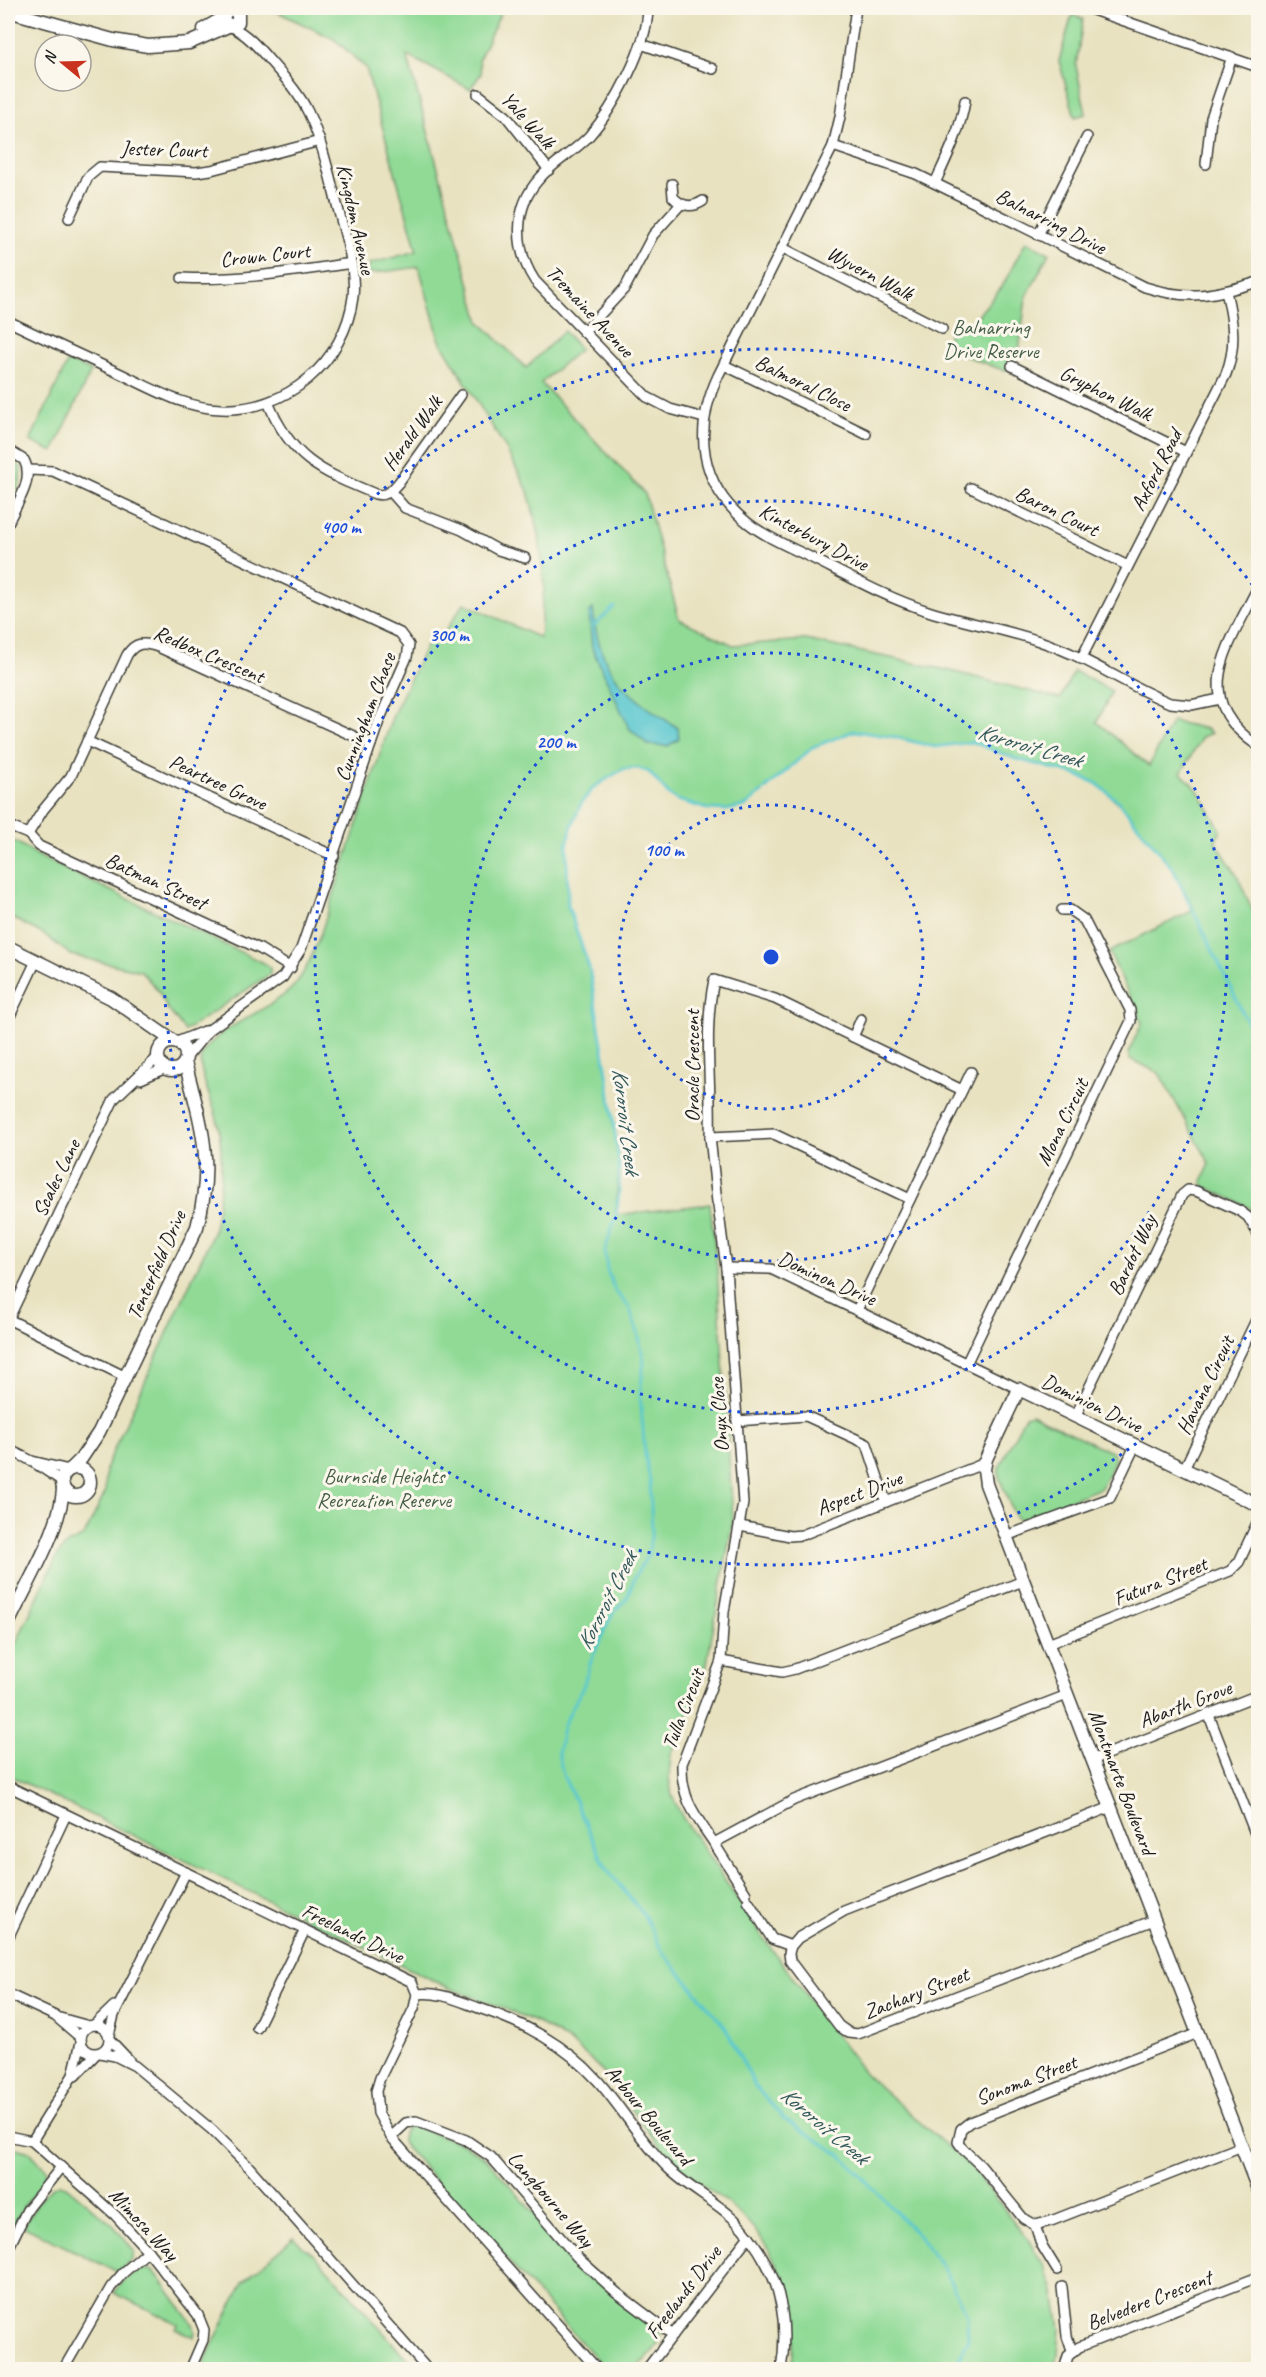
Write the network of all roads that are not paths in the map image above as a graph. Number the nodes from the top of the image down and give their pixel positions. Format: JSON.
{"nodes":[{"id":1,"x":648,"y":8,"type":"edge"},
{"id":2,"x":856,"y":8,"type":"edge"},
{"id":3,"x":1087,"y":8,"type":"edge"},
{"id":4,"x":8,"y":11,"type":"edge"},
{"id":5,"x":234,"y":16,"type":"edge"},
{"id":6,"x":641,"y":44,"type":"junction"},
{"id":7,"x":1232,"y":57,"type":"junction"},
{"id":8,"x":1258,"y":67,"type":"edge"},
{"id":9,"x":713,"y":69,"type":"dead end"},
{"id":10,"x":478,"y":94,"type":"dead end"},
{"id":11,"x":964,"y":100,"type":"dead end"},
{"id":12,"x":1087,"y":137,"type":"dead end"},
{"id":13,"x":320,"y":141,"type":"junction"},
{"id":14,"x":833,"y":146,"type":"junction"},
{"id":15,"x":1206,"y":164,"type":"dead end"},
{"id":16,"x":549,"y":170,"type":"junction"},
{"id":17,"x":935,"y":183,"type":"junction"},
{"id":18,"x":672,"y":184,"type":"dead end"},
{"id":19,"x":703,"y":201,"type":"dead end"},
{"id":20,"x":681,"y":204,"type":"junction"},
{"id":21,"x":69,"y":218,"type":"dead end"},
{"id":22,"x":1038,"y":235,"type":"junction"},
{"id":23,"x":783,"y":248,"type":"junction"},
{"id":24,"x":352,"y":263,"type":"junction"},
{"id":25,"x":182,"y":278,"type":"dead end"},
{"id":26,"x":1258,"y":282,"type":"edge"},
{"id":27,"x":1226,"y":291,"type":"junction"},
{"id":28,"x":8,"y":321,"type":"edge"},
{"id":29,"x":942,"y":329,"type":"dead end"},
{"id":30,"x":584,"y":332,"type":"junction"},
{"id":31,"x":724,"y":364,"type":"junction"},
{"id":32,"x":1012,"y":366,"type":"dead end"},
{"id":33,"x":461,"y":395,"type":"dead end"},
{"id":34,"x":268,"y":402,"type":"junction"},
{"id":35,"x":704,"y":418,"type":"junction"},
{"id":36,"x":866,"y":435,"type":"dead end"},
{"id":37,"x":8,"y":450,"type":"edge"},
{"id":38,"x":1186,"y":452,"type":"junction"},
{"id":39,"x":28,"y":470,"type":"junction"},
{"id":40,"x":971,"y":488,"type":"dead end"},
{"id":41,"x":391,"y":492,"type":"junction"},
{"id":42,"x":8,"y":522,"type":"edge"},
{"id":43,"x":525,"y":558,"type":"dead end"},
{"id":44,"x":1128,"y":566,"type":"junction"},
{"id":45,"x":1258,"y":587,"type":"edge"},
{"id":46,"x":1081,"y":659,"type":"junction"},
{"id":47,"x":1220,"y":699,"type":"junction"},
{"id":48,"x":87,"y":741,"type":"junction"},
{"id":49,"x":371,"y":744,"type":"junction"},
{"id":50,"x":1258,"y":746,"type":"edge"},
{"id":51,"x":8,"y":826,"type":"edge"},
{"id":52,"x":28,"y":834,"type":"junction"},
{"id":53,"x":334,"y":856,"type":"junction"},
{"id":54,"x":1062,"y":910,"type":"dead end"},
{"id":55,"x":8,"y":947,"type":"edge"},
{"id":56,"x":36,"y":961,"type":"junction"},
{"id":57,"x":291,"y":968,"type":"junction"},
{"id":58,"x":720,"y":970,"type":"dead end"},
{"id":59,"x":714,"y":980,"type":"junction"},
{"id":60,"x":861,"y":1019,"type":"dead end"},
{"id":61,"x":8,"y":1020,"type":"edge"},
{"id":62,"x":141,"y":1021,"type":"junction"},
{"id":63,"x":209,"y":1030,"type":"junction"},
{"id":64,"x":853,"y":1037,"type":"junction"},
{"id":65,"x":175,"y":1042,"type":"junction"},
{"id":66,"x":158,"y":1054,"type":"junction"},
{"id":67,"x":186,"y":1060,"type":"junction"},
{"id":68,"x":168,"y":1069,"type":"junction"},
{"id":69,"x":971,"y":1072,"type":"dead end"},
{"id":70,"x":126,"y":1088,"type":"junction"},
{"id":71,"x":962,"y":1090,"type":"junction"},
{"id":72,"x":197,"y":1106,"type":"junction"},
{"id":73,"x":710,"y":1137,"type":"junction"},
{"id":74,"x":910,"y":1199,"type":"junction"},
{"id":75,"x":1258,"y":1234,"type":"edge"},
{"id":76,"x":726,"y":1268,"type":"junction"},
{"id":77,"x":857,"y":1310,"type":"junction"},
{"id":78,"x":1258,"y":1316,"type":"edge"},
{"id":79,"x":8,"y":1319,"type":"edge"},
{"id":80,"x":909,"y":1335,"type":"joint"},
{"id":81,"x":966,"y":1364,"type":"junction"},
{"id":82,"x":126,"y":1377,"type":"junction"},
{"id":83,"x":1019,"y":1389,"type":"junction"},
{"id":84,"x":1075,"y":1417,"type":"junction"},
{"id":85,"x":737,"y":1421,"type":"junction"},
{"id":86,"x":99,"y":1432,"type":"junction"},
{"id":87,"x":1136,"y":1446,"type":"junction"},
{"id":88,"x":8,"y":1449,"type":"edge"},
{"id":89,"x":986,"y":1459,"type":"junction"},
{"id":90,"x":32,"y":1461,"type":"junction"},
{"id":91,"x":70,"y":1469,"type":"junction"},
{"id":92,"x":1184,"y":1469,"type":"junction"},
{"id":93,"x":89,"y":1477,"type":"junction"},
{"id":94,"x":62,"y":1483,"type":"junction"},
{"id":95,"x":83,"y":1495,"type":"junction"},
{"id":96,"x":886,"y":1502,"type":"junction"},
{"id":97,"x":1258,"y":1505,"type":"edge"},
{"id":98,"x":1258,"y":1521,"type":"edge"},
{"id":99,"x":740,"y":1526,"type":"junction"},
{"id":100,"x":1006,"y":1536,"type":"junction"},
{"id":101,"x":46,"y":1542,"type":"junction"},
{"id":102,"x":1023,"y":1581,"type":"junction"},
{"id":103,"x":8,"y":1624,"type":"edge"},
{"id":104,"x":1048,"y":1644,"type":"junction"},
{"id":105,"x":721,"y":1661,"type":"junction"},
{"id":106,"x":1067,"y":1695,"type":"junction"},
{"id":107,"x":1258,"y":1695,"type":"edge"},
{"id":108,"x":1208,"y":1713,"type":"junction"},
{"id":109,"x":1092,"y":1760,"type":"junction"},
{"id":110,"x":8,"y":1786,"type":"edge"},
{"id":111,"x":1111,"y":1807,"type":"junction"},
{"id":112,"x":66,"y":1815,"type":"junction"},
{"id":113,"x":1256,"y":1826,"type":"edge"},
{"id":114,"x":1258,"y":1841,"type":"edge"},
{"id":115,"x":714,"y":1843,"type":"junction"},
{"id":116,"x":186,"y":1872,"type":"junction"},
{"id":117,"x":1154,"y":1920,"type":"junction"},
{"id":118,"x":305,"y":1930,"type":"junction"},
{"id":119,"x":8,"y":1938,"type":"edge"},
{"id":120,"x":791,"y":1946,"type":"junction"},
{"id":121,"x":128,"y":1990,"type":"junction"},
{"id":122,"x":8,"y":1994,"type":"edge"},
{"id":123,"x":417,"y":1994,"type":"junction"},
{"id":124,"x":55,"y":2016,"type":"junction"},
{"id":125,"x":92,"y":2026,"type":"junction"},
{"id":126,"x":257,"y":2028,"type":"dead end"},
{"id":127,"x":1198,"y":2033,"type":"junction"},
{"id":128,"x":109,"y":2037,"type":"junction"},
{"id":129,"x":81,"y":2040,"type":"junction"},
{"id":130,"x":98,"y":2053,"type":"junction"},
{"id":131,"x":135,"y":2066,"type":"junction"},
{"id":132,"x":69,"y":2083,"type":"junction"},
{"id":133,"x":8,"y":2136,"type":"edge"},
{"id":134,"x":391,"y":2136,"type":"junction"},
{"id":135,"x":32,"y":2141,"type":"junction"},
{"id":136,"x":1242,"y":2146,"type":"junction"},
{"id":137,"x":61,"y":2167,"type":"junction"},
{"id":138,"x":1258,"y":2189,"type":"edge"},
{"id":139,"x":1035,"y":2225,"type":"junction"},
{"id":140,"x":749,"y":2236,"type":"junction"},
{"id":141,"x":8,"y":2249,"type":"edge"},
{"id":142,"x":148,"y":2251,"type":"junction"},
{"id":143,"x":1057,"y":2270,"type":"dead end"},
{"id":144,"x":1258,"y":2277,"type":"edge"},
{"id":145,"x":1062,"y":2287,"type":"dead end"},
{"id":146,"x":673,"y":2335,"type":"junction"},
{"id":147,"x":1072,"y":2351,"type":"junction"},
{"id":148,"x":63,"y":2370,"type":"edge"},
{"id":149,"x":190,"y":2370,"type":"edge"},
{"id":150,"x":428,"y":2370,"type":"edge"},
{"id":151,"x":598,"y":2370,"type":"edge"},
{"id":152,"x":646,"y":2370,"type":"edge"},
{"id":153,"x":781,"y":2370,"type":"edge"},
{"id":154,"x":1064,"y":2370,"type":"edge"}],
"edges":[{"from":1,"to":6,"type":"street","name":"Tremaine Avenue"},
{"from":2,"to":14,"type":"street","name":"Kinterbury Drive"},
{"from":3,"to":7,"type":"street"},
{"from":4,"to":5,"type":"street"},
{"from":5,"to":13,"type":"street","name":"Kingdom Avenue"},
{"from":6,"to":9,"type":"street"},
{"from":6,"to":16,"type":"street","name":"Tremaine Avenue"},
{"from":7,"to":8,"type":"street"},
{"from":7,"to":15,"type":"street"},
{"from":10,"to":16,"type":"street","name":"Yale Walk"},
{"from":11,"to":17,"type":"street"},
{"from":12,"to":22,"type":"street"},
{"from":13,"to":21,"type":"street","name":"Jester Court"},
{"from":13,"to":24,"type":"street","name":"Kingdom Avenue"},
{"from":14,"to":17,"type":"street","name":"Balnarring Drive"},
{"from":14,"to":23,"type":"street","name":"Kinterbury Drive"},
{"from":16,"to":30,"type":"street","name":"Tremaine Avenue"},
{"from":17,"to":22,"type":"street","name":"Balnarring Drive"},
{"from":18,"to":20,"type":"street"},
{"from":19,"to":20,"type":"street"},
{"from":20,"to":30,"type":"street"},
{"from":22,"to":27,"type":"street","name":"Balnarring Drive"},
{"from":23,"to":29,"type":"street","name":"Wyvern Walk"},
{"from":23,"to":31,"type":"street","name":"Kinterbury Drive"},
{"from":24,"to":25,"type":"street","name":"Crown Court"},
{"from":24,"to":34,"type":"street","name":"Kingdom Avenue"},
{"from":26,"to":27,"type":"street","name":"Balnarring Drive"},
{"from":27,"to":38,"type":"street","name":"Axford Road"},
{"from":28,"to":34,"type":"street","name":"Kingdom Avenue"},
{"from":30,"to":35,"type":"street","name":"Tremaine Avenue"},
{"from":31,"to":35,"type":"street","name":"Kinterbury Drive"},
{"from":31,"to":36,"type":"street","name":"Balmoral Close"},
{"from":32,"to":38,"type":"street","name":"Gryphon Walk"},
{"from":33,"to":41,"type":"street","name":"Herald Walk"},
{"from":34,"to":41,"type":"street"},
{"from":35,"to":46,"type":"street","name":"Kinterbury Drive"},
{"from":37,"to":39,"type":"street"},
{"from":38,"to":44,"type":"street","name":"Axford Road"},
{"from":39,"to":42,"type":"street"},
{"from":39,"to":49,"type":"street","name":"Cunningham Chase"},
{"from":40,"to":44,"type":"street","name":"Baron Court"},
{"from":41,"to":43,"type":"street"},
{"from":44,"to":46,"type":"street","name":"Axford Road"},
{"from":45,"to":47,"type":"street"},
{"from":46,"to":47,"type":"street","name":"Kinterbury Drive"},
{"from":47,"to":50,"type":"street"},
{"from":48,"to":49,"type":"street","name":"Redbox Crescent"},
{"from":48,"to":52,"type":"street","name":"Redbox Crescent"},
{"from":48,"to":53,"type":"street","name":"Peartree Grove"},
{"from":49,"to":53,"type":"street","name":"Cunningham Chase"},
{"from":51,"to":52,"type":"street","name":"Batman Street"},
{"from":52,"to":57,"type":"street","name":"Batman Street"},
{"from":53,"to":57,"type":"street","name":"Cunningham Chase"},
{"from":54,"to":81,"type":"street","name":"Mona Circuit"},
{"from":55,"to":56,"type":"street"},
{"from":56,"to":61,"type":"street"},
{"from":56,"to":62,"type":"street"},
{"from":57,"to":63,"type":"street","name":"Cunningham Chase"},
{"from":58,"to":59,"type":"street"},
{"from":59,"to":64,"type":"street","name":"Oracle Crescent"},
{"from":59,"to":73,"type":"street","name":"Oracle Crescent"},
{"from":60,"to":64,"type":"street"},
{"from":62,"to":65,"type":"street"},
{"from":62,"to":66,"type":"street"},
{"from":63,"to":65,"type":"street","name":"Cunningham Chase"},
{"from":63,"to":67,"type":"street","name":"Cunningham Chase"},
{"from":64,"to":71,"type":"street","name":"Oracle Crescent"},
{"from":65,"to":66,"type":"street"},
{"from":65,"to":67,"type":"street"},
{"from":66,"to":68,"type":"street"},
{"from":66,"to":70,"type":"street","name":"Scales Lane"},
{"from":67,"to":68,"type":"street"},
{"from":67,"to":72,"type":"street","name":"Tenterfield Drive"},
{"from":68,"to":70,"type":"street","name":"Scales Lane"},
{"from":68,"to":72,"type":"street","name":"Tenterfield Drive"},
{"from":69,"to":71,"type":"street"},
{"from":70,"to":79,"type":"street","name":"Scales Lane"},
{"from":71,"to":74,"type":"street"},
{"from":72,"to":82,"type":"street","name":"Tenterfield Drive"},
{"from":73,"to":74,"type":"street","name":"Oracle Crescent"},
{"from":73,"to":76,"type":"street","name":"Onyx Close"},
{"from":74,"to":77,"type":"street"},
{"from":75,"to":84,"type":"street","name":"Bardot Way"},
{"from":76,"to":77,"type":"street","name":"Dominon Drive"},
{"from":76,"to":85,"type":"street","name":"Onyx Close"},
{"from":77,"to":80,"type":"street","name":"Dominon Drive"},
{"from":78,"to":92,"type":"street","name":"Havana Circuit"},
{"from":79,"to":82,"type":"street"},
{"from":80,"to":81,"type":"street","name":"Dominion Drive"},
{"from":81,"to":83,"type":"street","name":"Dominion Drive"},
{"from":82,"to":86,"type":"street","name":"Tenterfield Drive"},
{"from":83,"to":84,"type":"street","name":"Dominion Drive"},
{"from":83,"to":89,"type":"street","name":"Montmarte Boulevard"},
{"from":84,"to":87,"type":"street","name":"Dominion Drive"},
{"from":85,"to":96,"type":"street"},
{"from":85,"to":99,"type":"street","name":"Onyx Close"},
{"from":86,"to":91,"type":"street","name":"Tenterfield Drive"},
{"from":86,"to":93,"type":"street","name":"Tenterfield Drive"},
{"from":87,"to":92,"type":"street","name":"Dominion Drive"},
{"from":87,"to":100,"type":"street"},
{"from":88,"to":90,"type":"street"},
{"from":89,"to":96,"type":"street","name":"Aspect Drive"},
{"from":89,"to":100,"type":"street","name":"Montmarte Boulevard"},
{"from":90,"to":91,"type":"street"},
{"from":90,"to":94,"type":"street"},
{"from":91,"to":93,"type":"street"},
{"from":91,"to":94,"type":"street"},
{"from":92,"to":97,"type":"street","name":"Dominion Drive"},
{"from":93,"to":95,"type":"street"},
{"from":94,"to":95,"type":"street"},
{"from":94,"to":101,"type":"street"},
{"from":95,"to":101,"type":"street"},
{"from":96,"to":99,"type":"street","name":"Aspect Drive"},
{"from":98,"to":104,"type":"street","name":"Futura Street"},
{"from":99,"to":105,"type":"street","name":"Onyx Close"},
{"from":100,"to":102,"type":"street","name":"Montmarte Boulevard"},
{"from":101,"to":103,"type":"street"},
{"from":102,"to":104,"type":"street","name":"Montmarte Boulevard"},
{"from":102,"to":105,"type":"street","name":"Tulla Circuit"},
{"from":104,"to":106,"type":"street","name":"Montmarte Boulevard"},
{"from":105,"to":115,"type":"street","name":"Tulla Circuit"},
{"from":106,"to":109,"type":"street","name":"Montmarte Boulevard"},
{"from":106,"to":115,"type":"street"},
{"from":107,"to":108,"type":"street","name":"Abarth Grove"},
{"from":108,"to":109,"type":"street","name":"Abarth Grove"},
{"from":108,"to":113,"type":"street"},
{"from":109,"to":111,"type":"street","name":"Montmarte Boulevard"},
{"from":110,"to":112,"type":"street","name":"Freelands Drive"},
{"from":111,"to":117,"type":"street","name":"Montmarte Boulevard"},
{"from":111,"to":120,"type":"street"},
{"from":112,"to":116,"type":"street","name":"Freelands Drive"},
{"from":112,"to":119,"type":"street"},
{"from":113,"to":114,"type":"street"},
{"from":115,"to":120,"type":"street","name":"Tulla Circuit"},
{"from":116,"to":118,"type":"street","name":"Freelands Drive"},
{"from":116,"to":121,"type":"street"},
{"from":117,"to":120,"type":"street","name":"Zachary Street"},
{"from":117,"to":127,"type":"street","name":"Montmarte Boulevard"},
{"from":118,"to":123,"type":"street","name":"Freelands Drive"},
{"from":118,"to":126,"type":"street"},
{"from":121,"to":125,"type":"street"},
{"from":121,"to":128,"type":"street"},
{"from":122,"to":124,"type":"street"},
{"from":123,"to":134,"type":"street"},
{"from":123,"to":140,"type":"street","name":"Arbour Boulevard"},
{"from":124,"to":125,"type":"street"},
{"from":124,"to":129,"type":"street"},
{"from":125,"to":128,"type":"street"},
{"from":125,"to":129,"type":"street"},
{"from":127,"to":136,"type":"street","name":"Montmarte Boulevard"},
{"from":127,"to":139,"type":"street","name":"Sonoma Street"},
{"from":128,"to":130,"type":"street"},
{"from":128,"to":131,"type":"street"},
{"from":129,"to":130,"type":"street"},
{"from":129,"to":132,"type":"street"},
{"from":130,"to":131,"type":"street"},
{"from":130,"to":132,"type":"street"},
{"from":131,"to":150,"type":"street"},
{"from":132,"to":135,"type":"street"},
{"from":133,"to":135,"type":"street"},
{"from":134,"to":146,"type":"street","name":"Langbourne Way"},
{"from":134,"to":151,"type":"street"},
{"from":135,"to":137,"type":"street","name":"Mimosa Way"},
{"from":136,"to":138,"type":"street","name":"Montmarte Boulevard"},
{"from":136,"to":139,"type":"street"},
{"from":137,"to":141,"type":"street"},
{"from":137,"to":142,"type":"street","name":"Mimosa Way"},
{"from":139,"to":143,"type":"street"},
{"from":140,"to":146,"type":"street","name":"Freelands Drive"},
{"from":140,"to":153,"type":"street","name":"Arbour Boulevard"},
{"from":142,"to":148,"type":"street"},
{"from":142,"to":149,"type":"street","name":"Mimosa Way"},
{"from":144,"to":147,"type":"street","name":"Belvedere Crescent"},
{"from":145,"to":147,"type":"street"},
{"from":146,"to":152,"type":"street","name":"Freelands Drive"},
{"from":147,"to":154,"type":"street","name":"Belvedere Crescent"}]}
